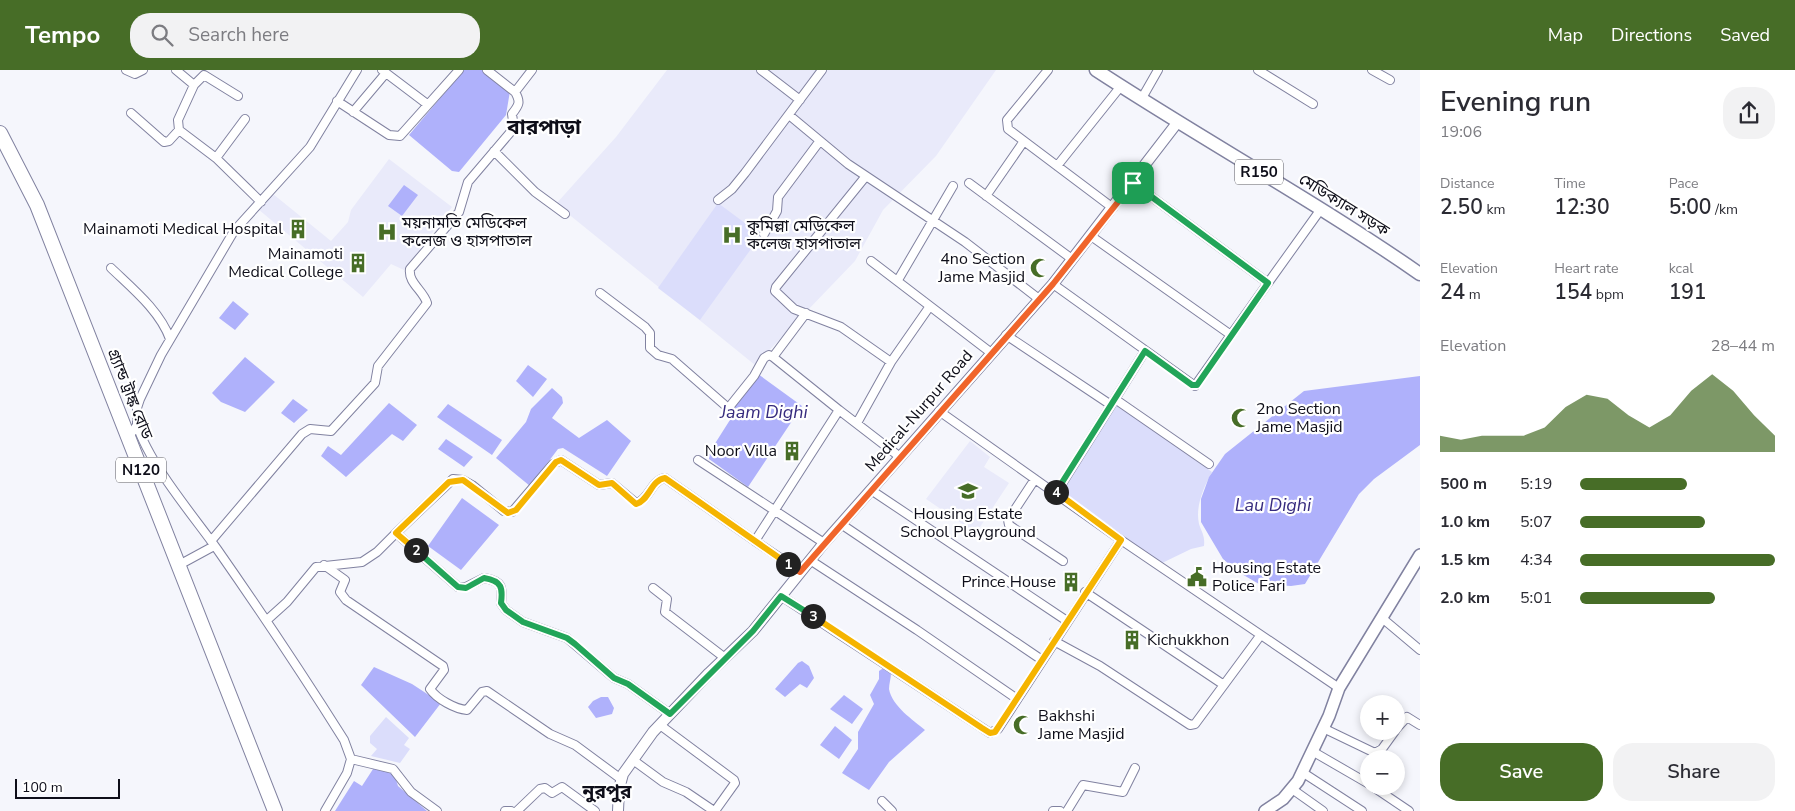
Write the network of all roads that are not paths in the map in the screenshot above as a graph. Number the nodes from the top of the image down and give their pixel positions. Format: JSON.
{"nodes":[{"id":1,"x":126,"y":70,"type":"edge"},
{"id":2,"x":144,"y":70,"type":"edge"},
{"id":3,"x":176,"y":70,"type":"edge"},
{"id":4,"x":357,"y":70,"type":"edge"},
{"id":5,"x":459,"y":70,"type":"edge"},
{"id":6,"x":487,"y":70,"type":"edge"},
{"id":7,"x":532,"y":70,"type":"edge"},
{"id":8,"x":761,"y":70,"type":"edge"},
{"id":9,"x":822,"y":70,"type":"edge"},
{"id":10,"x":1048,"y":70,"type":"edge"},
{"id":11,"x":1096,"y":70,"type":"edge"},
{"id":12,"x":1158,"y":70,"type":"edge"},
{"id":13,"x":1258,"y":70,"type":"edge"},
{"id":14,"x":1372,"y":70,"type":"edge"},
{"id":15,"x":384,"y":72,"type":"edge"},
{"id":16,"x":1390,"y":80,"type":"dead end"},
{"id":17,"x":194,"y":85,"type":"junction"},
{"id":18,"x":1121,"y":86,"type":"junction"},
{"id":19,"x":515,"y":92,"type":"junction"},
{"id":20,"x":238,"y":96,"type":"dead end"},
{"id":21,"x":1142,"y":98,"type":"junction"},
{"id":22,"x":800,"y":100,"type":"junction"},
{"id":23,"x":337,"y":101,"type":"junction"},
{"id":24,"x":427,"y":104,"type":"junction"},
{"id":25,"x":1313,"y":104,"type":"dead end"},
{"id":26,"x":353,"y":112,"type":"junction"},
{"id":27,"x":131,"y":113,"type":"dead end"},
{"id":28,"x":789,"y":115,"type":"junction"},
{"id":29,"x":245,"y":119,"type":"dead end"},
{"id":30,"x":1178,"y":123,"type":"junction"},
{"id":31,"x":179,"y":130,"type":"junction"},
{"id":32,"x":0,"y":133,"type":"edge"},
{"id":33,"x":1024,"y":140,"type":"junction"},
{"id":34,"x":820,"y":142,"type":"junction"},
{"id":35,"x":494,"y":151,"type":"junction"},
{"id":36,"x":216,"y":158,"type":"junction"},
{"id":37,"x":1057,"y":166,"type":"junction"},
{"id":38,"x":866,"y":176,"type":"junction"},
{"id":39,"x":969,"y":183,"type":"dead end"},
{"id":40,"x":1133,"y":183,"type":"junction"},
{"id":41,"x":953,"y":186,"type":"dead end"},
{"id":42,"x":986,"y":196,"type":"junction"},
{"id":43,"x":718,"y":200,"type":"dead end"},
{"id":44,"x":261,"y":202,"type":"junction"},
{"id":45,"x":1113,"y":208,"type":"junction"},
{"id":46,"x":1322,"y":210,"type":"junction"},
{"id":47,"x":564,"y":214,"type":"dead end"},
{"id":48,"x":932,"y":220,"type":"junction"},
{"id":49,"x":764,"y":234,"type":"dead end"},
{"id":50,"x":1092,"y":236,"type":"junction"},
{"id":51,"x":1072,"y":259,"type":"junction"},
{"id":52,"x":871,"y":261,"type":"dead end"},
{"id":53,"x":111,"y":268,"type":"dead end"},
{"id":54,"x":1420,"y":274,"type":"edge"},
{"id":55,"x":898,"y":280,"type":"junction"},
{"id":56,"x":1268,"y":283,"type":"junction"},
{"id":57,"x":1053,"y":284,"type":"junction"},
{"id":58,"x":600,"y":293,"type":"dead end"},
{"id":59,"x":1039,"y":299,"type":"junction"},
{"id":60,"x":930,"y":306,"type":"junction"},
{"id":61,"x":806,"y":313,"type":"junction"},
{"id":62,"x":1006,"y":334,"type":"junction"},
{"id":63,"x":1231,"y":335,"type":"junction"},
{"id":64,"x":170,"y":339,"type":"junction"},
{"id":65,"x":1145,"y":351,"type":"junction"},
{"id":66,"x":990,"y":352,"type":"junction"},
{"id":67,"x":773,"y":357,"type":"junction"},
{"id":68,"x":891,"y":362,"type":"junction"},
{"id":69,"x":1113,"y":402,"type":"junction"},
{"id":70,"x":839,"y":410,"type":"junction"},
{"id":71,"x":939,"y":411,"type":"junction"},
{"id":72,"x":857,"y":422,"type":"junction"},
{"id":73,"x":137,"y":425,"type":"junction"},
{"id":74,"x":128,"y":438,"type":"junction"},
{"id":75,"x":900,"y":456,"type":"junction"},
{"id":76,"x":698,"y":460,"type":"dead end"},
{"id":77,"x":1209,"y":464,"type":"dead end"},
{"id":78,"x":1035,"y":479,"type":"junction"},
{"id":79,"x":871,"y":490,"type":"junction"},
{"id":80,"x":1056,"y":493,"type":"junction"},
{"id":81,"x":774,"y":510,"type":"junction"},
{"id":82,"x":841,"y":524,"type":"junction"},
{"id":83,"x":396,"y":533,"type":"junction"},
{"id":84,"x":1121,"y":540,"type":"junction"},
{"id":85,"x":755,"y":541,"type":"junction"},
{"id":86,"x":212,"y":543,"type":"junction"},
{"id":87,"x":824,"y":543,"type":"junction"},
{"id":88,"x":810,"y":560,"type":"junction"},
{"id":89,"x":1063,"y":561,"type":"dead end"},
{"id":90,"x":1418,"y":562,"type":"edge"},
{"id":91,"x":179,"y":565,"type":"junction"},
{"id":92,"x":324,"y":565,"type":"junction"},
{"id":93,"x":800,"y":572,"type":"junction"},
{"id":94,"x":653,"y":588,"type":"dead end"},
{"id":95,"x":1085,"y":592,"type":"junction"},
{"id":96,"x":781,"y":596,"type":"junction"},
{"id":97,"x":1382,"y":618,"type":"junction"},
{"id":98,"x":267,"y":620,"type":"junction"},
{"id":99,"x":1067,"y":621,"type":"junction"},
{"id":100,"x":1260,"y":636,"type":"junction"},
{"id":101,"x":1054,"y":641,"type":"junction"},
{"id":102,"x":1420,"y":650,"type":"edge"},
{"id":103,"x":725,"y":658,"type":"junction"},
{"id":104,"x":1042,"y":660,"type":"junction"},
{"id":105,"x":1224,"y":685,"type":"junction"},
{"id":106,"x":1339,"y":688,"type":"junction"},
{"id":107,"x":1017,"y":699,"type":"junction"},
{"id":108,"x":670,"y":714,"type":"junction"},
{"id":109,"x":1405,"y":719,"type":"edge"},
{"id":110,"x":660,"y":725,"type":"junction"},
{"id":111,"x":1420,"y":725,"type":"edge"},
{"id":112,"x":1323,"y":728,"type":"junction"},
{"id":113,"x":1389,"y":740,"type":"edge"},
{"id":114,"x":1312,"y":751,"type":"junction"},
{"id":115,"x":351,"y":759,"type":"junction"},
{"id":116,"x":633,"y":760,"type":"junction"},
{"id":117,"x":1135,"y":768,"type":"dead end"},
{"id":118,"x":1302,"y":772,"type":"junction"},
{"id":119,"x":621,"y":779,"type":"junction"},
{"id":120,"x":1360,"y":779,"type":"edge"},
{"id":121,"x":1292,"y":789,"type":"junction"},
{"id":122,"x":1385,"y":795,"type":"edge"},
{"id":123,"x":882,"y":802,"type":"dead end"},
{"id":124,"x":275,"y":811,"type":"edge"},
{"id":125,"x":325,"y":811,"type":"edge"},
{"id":126,"x":437,"y":811,"type":"edge"},
{"id":127,"x":505,"y":811,"type":"edge"},
{"id":128,"x":511,"y":811,"type":"edge"},
{"id":129,"x":517,"y":811,"type":"edge"},
{"id":130,"x":595,"y":811,"type":"edge"},
{"id":131,"x":618,"y":811,"type":"edge"},
{"id":132,"x":715,"y":811,"type":"edge"},
{"id":133,"x":892,"y":811,"type":"edge"},
{"id":134,"x":1053,"y":811,"type":"edge"},
{"id":135,"x":1060,"y":811,"type":"edge"},
{"id":136,"x":1067,"y":811,"type":"edge"},
{"id":137,"x":1265,"y":811,"type":"edge"},
{"id":138,"x":1323,"y":811,"type":"edge"},
{"id":139,"x":1362,"y":811,"type":"edge"},
{"id":140,"x":1409,"y":811,"type":"edge"}],
"edges":[{"from":1,"to":2,"type":"street"},
{"from":3,"to":17,"type":"street"},
{"from":4,"to":23,"type":"street"},
{"from":5,"to":24,"type":"street"},
{"from":6,"to":19,"type":"street"},
{"from":7,"to":19,"type":"street"},
{"from":8,"to":22,"type":"street"},
{"from":9,"to":22,"type":"street"},
{"from":10,"to":33,"type":"street"},
{"from":11,"to":18,"type":"main road","name":"মেডিক্যাল সড়ক","number":"R150"},
{"from":12,"to":21,"type":"street"},
{"from":13,"to":25,"type":"street"},
{"from":14,"to":16,"type":"street"},
{"from":15,"to":24,"type":"street"},
{"from":15,"to":26,"type":"street"},
{"from":17,"to":20,"type":"street"},
{"from":17,"to":31,"type":"street"},
{"from":18,"to":21,"type":"main road","name":"মেডিক্যাল সড়ক","number":"R150"},
{"from":18,"to":37,"type":"street"},
{"from":19,"to":35,"type":"street"},
{"from":21,"to":30,"type":"main road","name":"মেডিক্যাল সড়ক","number":"R150"},
{"from":22,"to":28,"type":"street"},
{"from":23,"to":26,"type":"street"},
{"from":23,"to":44,"type":"street"},
{"from":24,"to":26,"type":"street"},
{"from":27,"to":31,"type":"street"},
{"from":28,"to":34,"type":"street"},
{"from":28,"to":43,"type":"street"},
{"from":29,"to":36,"type":"street"},
{"from":30,"to":40,"type":"street","name":"Medical-Nurpur Road"},
{"from":30,"to":46,"type":"main road","name":"মেডিক্যাল সড়ক","number":"R150"},
{"from":31,"to":36,"type":"street"},
{"from":32,"to":74,"type":"highway","name":"গ্র্যান্ড ট্রাঙ্ক রোড","number":"N120"},
{"from":33,"to":37,"type":"street"},
{"from":33,"to":42,"type":"street"},
{"from":34,"to":38,"type":"street"},
{"from":34,"to":49,"type":"street"},
{"from":35,"to":47,"type":"street"},
{"from":35,"to":86,"type":"street"},
{"from":36,"to":44,"type":"street"},
{"from":37,"to":45,"type":"street"},
{"from":38,"to":48,"type":"street"},
{"from":38,"to":61,"type":"street"},
{"from":39,"to":42,"type":"street"},
{"from":40,"to":45,"type":"street","name":"Medical-Nurpur Road"},
{"from":40,"to":56,"type":"street"},
{"from":41,"to":48,"type":"street"},
{"from":42,"to":51,"type":"street"},
{"from":44,"to":64,"type":"street"},
{"from":45,"to":50,"type":"street","name":"Medical-Nurpur Road"},
{"from":46,"to":54,"type":"main road","name":"মেডিক্যাল সড়ক","number":"R150"},
{"from":46,"to":56,"type":"street"},
{"from":48,"to":55,"type":"street"},
{"from":48,"to":59,"type":"street"},
{"from":50,"to":51,"type":"street","name":"Medical-Nurpur Road"},
{"from":50,"to":63,"type":"street"},
{"from":51,"to":57,"type":"street","name":"Medical-Nurpur Road"},
{"from":52,"to":55,"type":"street"},
{"from":53,"to":64,"type":"street"},
{"from":55,"to":60,"type":"street"},
{"from":56,"to":63,"type":"street"},
{"from":57,"to":59,"type":"street","name":"Medical-Nurpur Road"},
{"from":57,"to":65,"type":"street"},
{"from":58,"to":67,"type":"street"},
{"from":59,"to":62,"type":"street","name":"Medical-Nurpur Road"},
{"from":60,"to":66,"type":"street"},
{"from":60,"to":68,"type":"street"},
{"from":61,"to":67,"type":"street"},
{"from":61,"to":68,"type":"street"},
{"from":62,"to":66,"type":"street","name":"Medical-Nurpur Road"},
{"from":62,"to":69,"type":"street"},
{"from":63,"to":65,"type":"street"},
{"from":64,"to":73,"type":"street"},
{"from":65,"to":69,"type":"street"},
{"from":66,"to":71,"type":"street","name":"Medical-Nurpur Road"},
{"from":67,"to":70,"type":"street"},
{"from":68,"to":72,"type":"street"},
{"from":69,"to":77,"type":"street"},
{"from":69,"to":80,"type":"street"},
{"from":70,"to":72,"type":"street"},
{"from":70,"to":81,"type":"street"},
{"from":71,"to":75,"type":"street","name":"Medical-Nurpur Road"},
{"from":71,"to":78,"type":"street"},
{"from":72,"to":75,"type":"street"},
{"from":73,"to":74,"type":"street"},
{"from":73,"to":86,"type":"street"},
{"from":74,"to":91,"type":"highway","name":"গ্র্যান্ড ট্রাঙ্ক রোড","number":"N120"},
{"from":75,"to":79,"type":"street","name":"Medical-Nurpur Road"},
{"from":76,"to":81,"type":"street"},
{"from":78,"to":80,"type":"street"},
{"from":78,"to":89,"type":"street"},
{"from":79,"to":82,"type":"street","name":"Medical-Nurpur Road"},
{"from":79,"to":99,"type":"street"},
{"from":80,"to":84,"type":"street"},
{"from":81,"to":85,"type":"street"},
{"from":81,"to":87,"type":"street"},
{"from":82,"to":87,"type":"street","name":"Medical-Nurpur Road"},
{"from":82,"to":104,"type":"street"},
{"from":83,"to":85,"type":"street"},
{"from":83,"to":92,"type":"street"},
{"from":83,"to":108,"type":"street"},
{"from":84,"to":95,"type":"street"},
{"from":84,"to":100,"type":"street"},
{"from":85,"to":93,"type":"street"},
{"from":86,"to":91,"type":"street"},
{"from":86,"to":98,"type":"street"},
{"from":87,"to":88,"type":"street","name":"Medical-Nurpur Road"},
{"from":88,"to":93,"type":"street","name":"Medical-Nurpur Road"},
{"from":88,"to":107,"type":"street"},
{"from":90,"to":97,"type":"main road"},
{"from":91,"to":124,"type":"highway","name":"গ্র্যান্ড ট্রাঙ্ক রোড","number":"N120"},
{"from":92,"to":98,"type":"street"},
{"from":92,"to":119,"type":"street"},
{"from":93,"to":96,"type":"street","name":"Medical-Nurpur Road"},
{"from":94,"to":103,"type":"street"},
{"from":95,"to":99,"type":"street"},
{"from":95,"to":105,"type":"street"},
{"from":96,"to":103,"type":"street","name":"Medical-Nurpur Road"},
{"from":96,"to":107,"type":"street"},
{"from":97,"to":102,"type":"street"},
{"from":97,"to":106,"type":"main road"},
{"from":98,"to":115,"type":"street"},
{"from":99,"to":101,"type":"street"},
{"from":100,"to":105,"type":"street"},
{"from":100,"to":106,"type":"street"},
{"from":101,"to":104,"type":"street"},
{"from":101,"to":105,"type":"street"},
{"from":103,"to":108,"type":"street","name":"Medical-Nurpur Road"},
{"from":104,"to":107,"type":"street"},
{"from":106,"to":112,"type":"main road"},
{"from":108,"to":110,"type":"street","name":"Medical-Nurpur Road"},
{"from":109,"to":111,"type":"street"},
{"from":110,"to":116,"type":"street","name":"Medical-Nurpur Road"},
{"from":110,"to":132,"type":"street"},
{"from":112,"to":113,"type":"street"},
{"from":112,"to":114,"type":"main road"},
{"from":114,"to":118,"type":"main road"},
{"from":114,"to":120,"type":"street"},
{"from":115,"to":125,"type":"street"},
{"from":115,"to":126,"type":"street"},
{"from":116,"to":119,"type":"street","name":"Medical-Nurpur Road"},
{"from":116,"to":132,"type":"street"},
{"from":117,"to":136,"type":"street"},
{"from":118,"to":121,"type":"main road"},
{"from":118,"to":139,"type":"street"},
{"from":119,"to":131,"type":"street","name":"Medical-Nurpur Road"},
{"from":121,"to":137,"type":"main road"},
{"from":121,"to":138,"type":"street"},
{"from":122,"to":140,"type":"street"},
{"from":123,"to":133,"type":"street"},
{"from":127,"to":128,"type":"street"},
{"from":129,"to":130,"type":"street"},
{"from":134,"to":135,"type":"street"}]}
